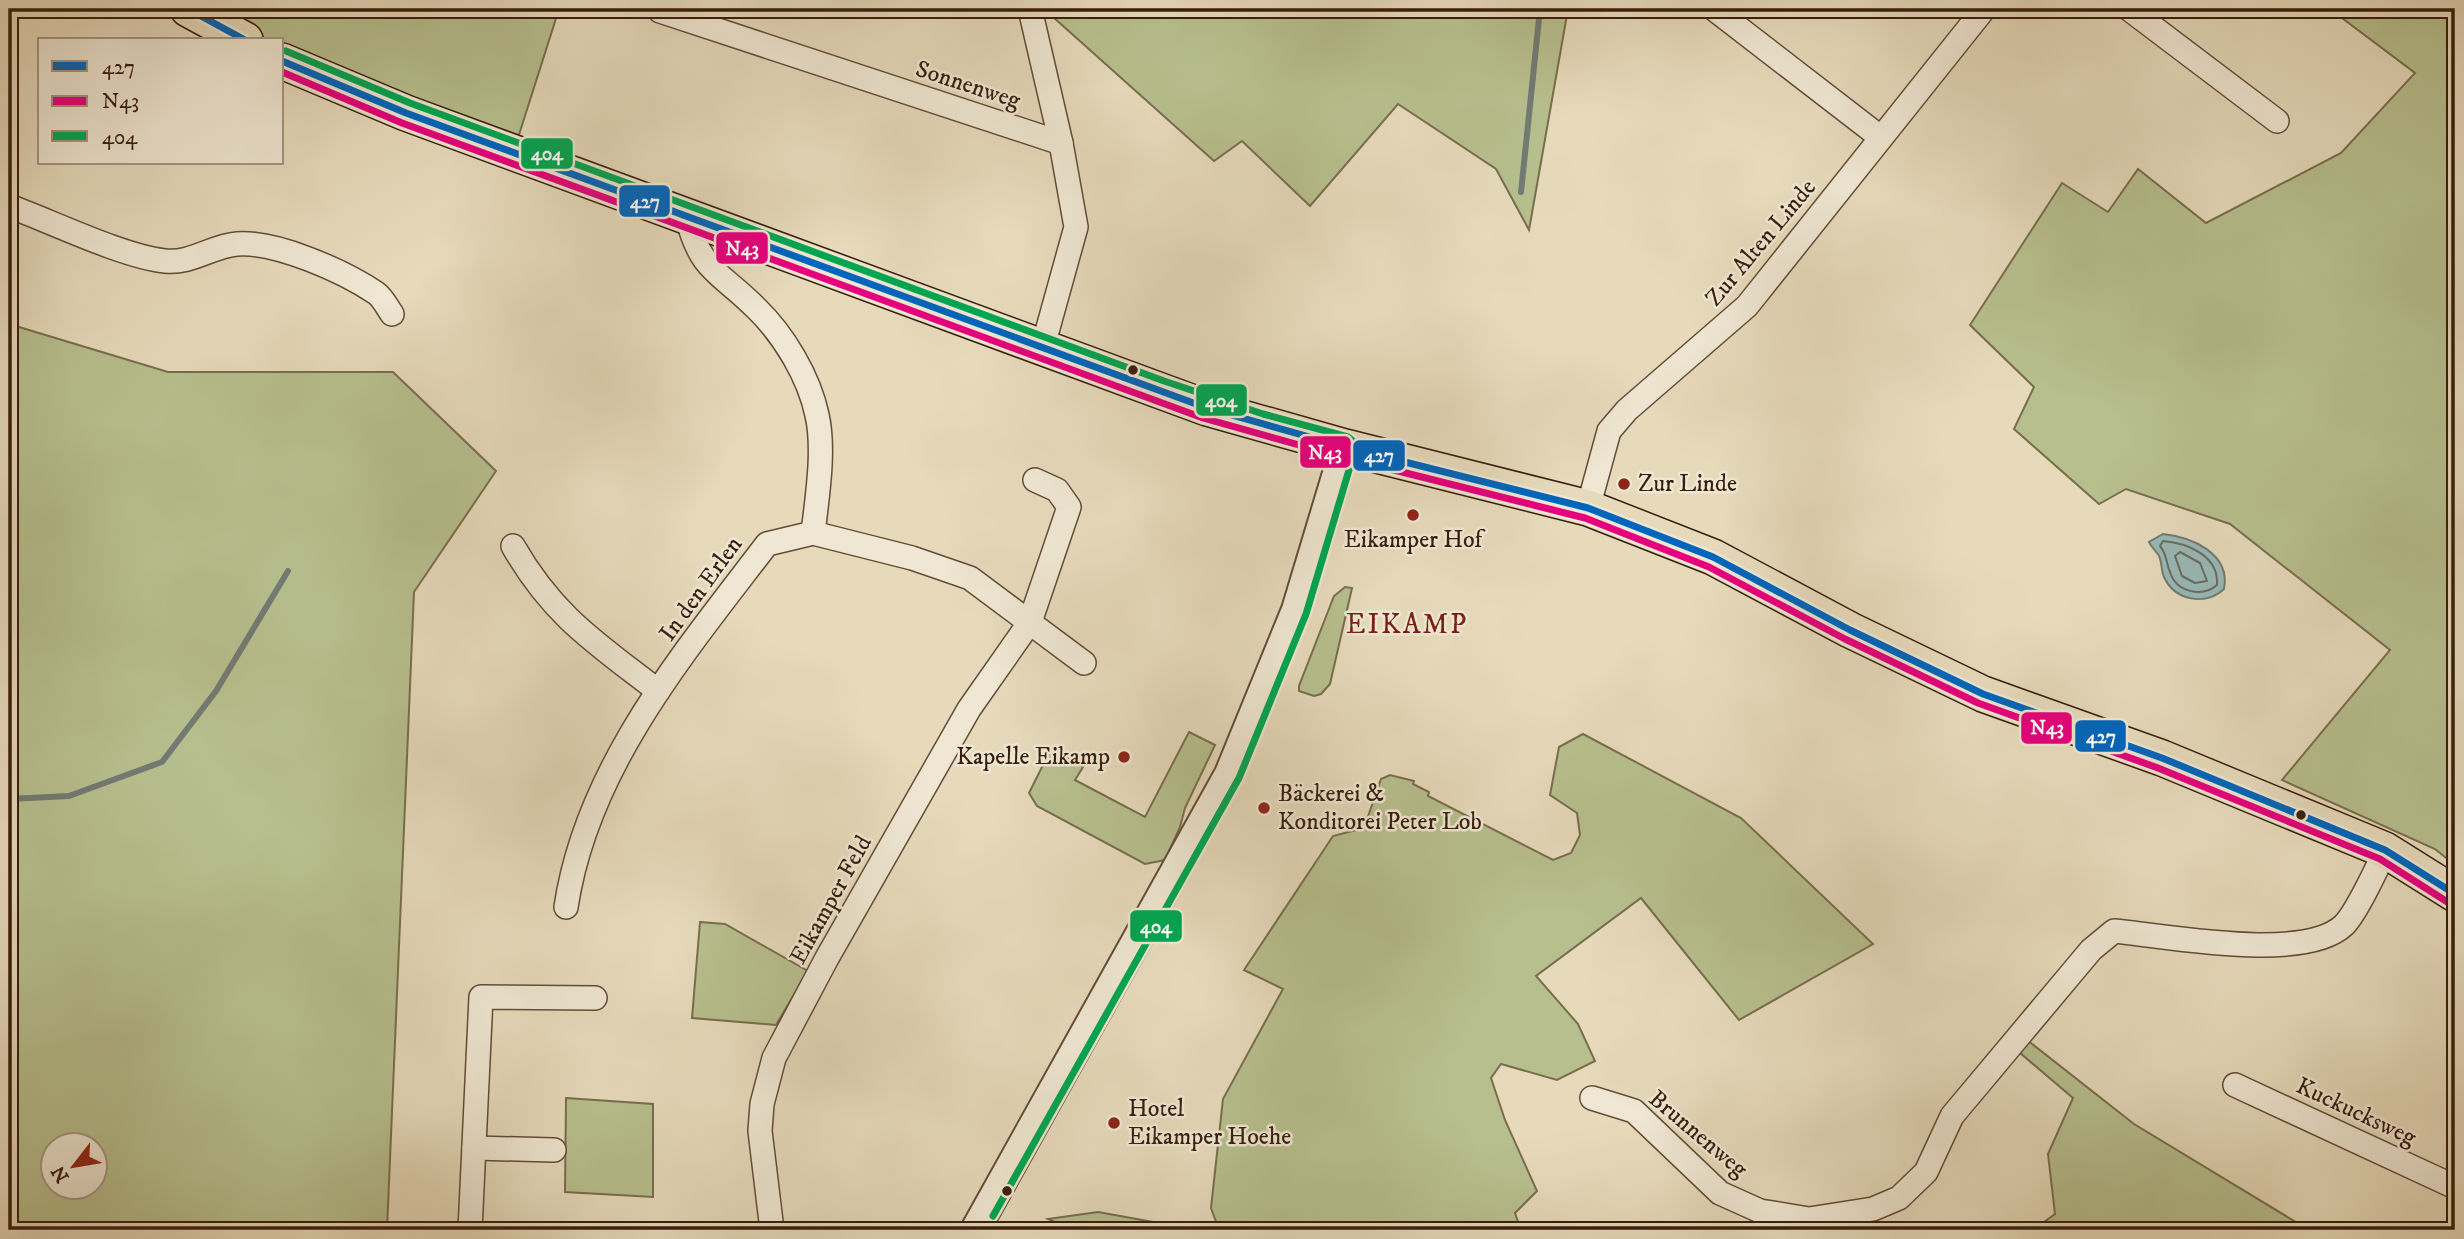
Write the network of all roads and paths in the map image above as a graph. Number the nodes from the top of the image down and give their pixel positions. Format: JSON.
{"nodes":[{"id":1,"x":188,"y":9,"type":"edge"},
{"id":2,"x":1030,"y":9,"type":"edge"},
{"id":3,"x":1714,"y":9,"type":"edge"},
{"id":4,"x":1984,"y":9,"type":"edge"},
{"id":5,"x":2129,"y":9,"type":"edge"},
{"id":6,"x":660,"y":11,"type":"dead end"},
{"id":7,"x":241,"y":38,"type":"edge"},
{"id":8,"x":284,"y":62,"type":"edge"},
{"id":9,"x":2277,"y":121,"type":"dead end"},
{"id":10,"x":1880,"y":137,"type":"junction"},
{"id":11,"x":1061,"y":143,"type":"junction"},
{"id":12,"x":9,"y":206,"type":"edge"},
{"id":13,"x":687,"y":217,"type":"junction"},
{"id":14,"x":392,"y":314,"type":"dead end"},
{"id":15,"x":1043,"y":346,"type":"junction"},
{"id":16,"x":1345,"y":447,"type":"junction"},
{"id":17,"x":1035,"y":480,"type":"dead end"},
{"id":18,"x":1588,"y":508,"type":"junction"},
{"id":19,"x":814,"y":533,"type":"junction"},
{"id":20,"x":513,"y":546,"type":"dead end"},
{"id":21,"x":1030,"y":622,"type":"junction"},
{"id":22,"x":1084,"y":663,"type":"dead end"},
{"id":23,"x":658,"y":691,"type":"junction"},
{"id":24,"x":2385,"y":850,"type":"junction"},
{"id":25,"x":2455,"y":894,"type":"edge"},
{"id":26,"x":566,"y":907,"type":"dead end"},
{"id":27,"x":595,"y":998,"type":"dead end"},
{"id":28,"x":2235,"y":1085,"type":"dead end"},
{"id":29,"x":1592,"y":1098,"type":"dead end"},
{"id":30,"x":474,"y":1148,"type":"junction"},
{"id":31,"x":554,"y":1150,"type":"dead end"},
{"id":32,"x":2455,"y":1187,"type":"edge"},
{"id":33,"x":470,"y":1230,"type":"edge"},
{"id":34,"x":772,"y":1230,"type":"edge"},
{"id":35,"x":975,"y":1230,"type":"edge"}],
"edges":[{"from":1,"to":7,"type":"main road"},
{"from":2,"to":11,"type":"street"},
{"from":3,"to":10,"type":"street"},
{"from":4,"to":10,"type":"street","name":"Zur Alten Linde"},
{"from":5,"to":9,"type":"street"},
{"from":6,"to":11,"type":"street","name":"Sonnenweg"},
{"from":8,"to":13,"type":"main road"},
{"from":10,"to":18,"type":"street","name":"Zur Alten Linde"},
{"from":11,"to":15,"type":"street"},
{"from":12,"to":14,"type":"street"},
{"from":13,"to":15,"type":"main road"},
{"from":13,"to":19,"type":"street"},
{"from":15,"to":16,"type":"main road"},
{"from":16,"to":18,"type":"main road"},
{"from":16,"to":35,"type":"street"},
{"from":17,"to":21,"type":"street","name":"Eikamper Feld"},
{"from":18,"to":24,"type":"main road"},
{"from":19,"to":21,"type":"street"},
{"from":19,"to":23,"type":"street","name":"In den Erlen"},
{"from":20,"to":23,"type":"street"},
{"from":21,"to":22,"type":"street"},
{"from":21,"to":34,"type":"street","name":"Eikamper Feld"},
{"from":23,"to":26,"type":"street","name":"In den Erlen"},
{"from":24,"to":25,"type":"main road"},
{"from":24,"to":29,"type":"street","name":"Brunnenweg"},
{"from":27,"to":30,"type":"street"},
{"from":28,"to":32,"type":"street","name":"Kuckucksweg"},
{"from":30,"to":31,"type":"street"},
{"from":30,"to":33,"type":"street"}]}
